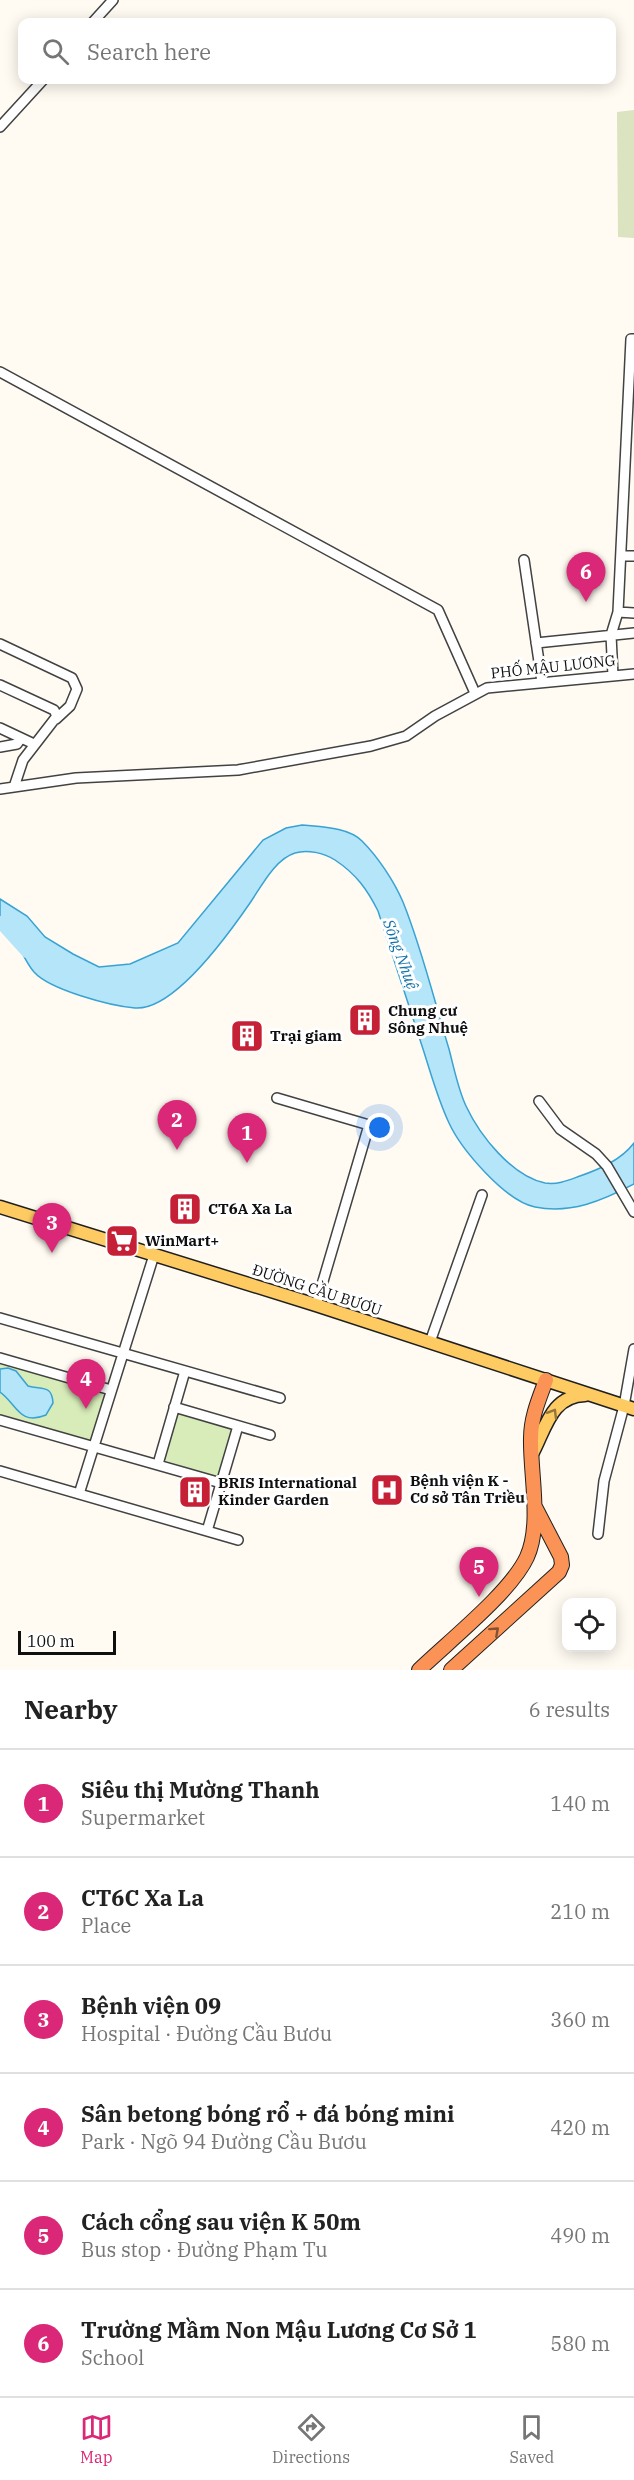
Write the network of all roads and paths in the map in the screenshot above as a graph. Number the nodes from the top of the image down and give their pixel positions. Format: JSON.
{"nodes":[{"id":1,"x":113,"y":0,"type":"edge"},
{"id":2,"x":97,"y":18,"type":"edge"},
{"id":3,"x":39,"y":84,"type":"edge"},
{"id":4,"x":0,"y":127,"type":"edge"},
{"id":5,"x":634,"y":339,"type":"edge"},
{"id":6,"x":0,"y":372,"type":"edge"},
{"id":7,"x":632,"y":374,"type":"edge"},
{"id":8,"x":630,"y":487,"type":"edge"},
{"id":9,"x":624,"y":519,"type":"junction"},
{"id":10,"x":634,"y":519,"type":"edge"},
{"id":11,"x":621,"y":556,"type":"junction"},
{"id":12,"x":634,"y":556,"type":"edge"},
{"id":13,"x":524,"y":560,"type":"dead end"},
{"id":14,"x":618,"y":612,"type":"junction"},
{"id":15,"x":634,"y":613,"type":"edge"},
{"id":16,"x":634,"y":633,"type":"edge"},
{"id":17,"x":611,"y":635,"type":"junction"},
{"id":18,"x":536,"y":643,"type":"junction"},
{"id":19,"x":0,"y":644,"type":"edge"},
{"id":20,"x":634,"y":674,"type":"edge"},
{"id":21,"x":613,"y":676,"type":"junction"},
{"id":22,"x":542,"y":682,"type":"junction"},
{"id":23,"x":0,"y":685,"type":"edge"},
{"id":24,"x":476,"y":693,"type":"junction"},
{"id":25,"x":56,"y":719,"type":"junction"},
{"id":26,"x":0,"y":728,"type":"edge"},
{"id":27,"x":21,"y":738,"type":"junction"},
{"id":28,"x":34,"y":744,"type":"junction"},
{"id":29,"x":0,"y":747,"type":"edge"},
{"id":30,"x":14,"y":787,"type":"junction"},
{"id":31,"x":0,"y":789,"type":"edge"},
{"id":32,"x":277,"y":1098,"type":"dead end"},
{"id":33,"x":539,"y":1101,"type":"dead end"},
{"id":34,"x":482,"y":1195,"type":"dead end"},
{"id":35,"x":0,"y":1207,"type":"edge"},
{"id":36,"x":634,"y":1212,"type":"edge"},
{"id":37,"x":154,"y":1255,"type":"junction"},
{"id":38,"x":316,"y":1305,"type":"junction"},
{"id":39,"x":0,"y":1318,"type":"edge"},
{"id":40,"x":430,"y":1342,"type":"junction"},
{"id":41,"x":634,"y":1349,"type":"edge"},
{"id":42,"x":123,"y":1353,"type":"junction"},
{"id":43,"x":0,"y":1358,"type":"edge"},
{"id":44,"x":184,"y":1371,"type":"junction"},
{"id":45,"x":546,"y":1380,"type":"junction"},
{"id":46,"x":111,"y":1390,"type":"junction"},
{"id":47,"x":592,"y":1395,"type":"junction"},
{"id":48,"x":280,"y":1398,"type":"dead end"},
{"id":49,"x":174,"y":1407,"type":"junction"},
{"id":50,"x":629,"y":1407,"type":"edge"},
{"id":51,"x":0,"y":1420,"type":"edge"},
{"id":52,"x":238,"y":1426,"type":"junction"},
{"id":53,"x":270,"y":1435,"type":"dead end"},
{"id":54,"x":94,"y":1446,"type":"junction"},
{"id":55,"x":532,"y":1454,"type":"junction"},
{"id":56,"x":158,"y":1464,"type":"junction"},
{"id":57,"x":0,"y":1471,"type":"edge"},
{"id":58,"x":221,"y":1484,"type":"junction"},
{"id":59,"x":78,"y":1494,"type":"junction"},
{"id":60,"x":534,"y":1505,"type":"junction"},
{"id":61,"x":207,"y":1531,"type":"junction"},
{"id":62,"x":598,"y":1533,"type":"dead end"},
{"id":63,"x":238,"y":1540,"type":"dead end"},
{"id":64,"x":528,"y":1556,"type":"junction"},
{"id":65,"x":560,"y":1568,"type":"junction"},
{"id":66,"x":419,"y":1670,"type":"edge"},
{"id":67,"x":452,"y":1670,"type":"edge"}],
"edges":[{"from":1,"to":2,"type":"street"},
{"from":3,"to":4,"type":"street"},
{"from":5,"to":7,"type":"street"},
{"from":6,"to":24,"type":"street"},
{"from":7,"to":8,"type":"street"},
{"from":8,"to":9,"type":"street"},
{"from":9,"to":10,"type":"street"},
{"from":9,"to":11,"type":"street"},
{"from":11,"to":12,"type":"street"},
{"from":11,"to":14,"type":"street"},
{"from":13,"to":18,"type":"street"},
{"from":14,"to":15,"type":"street"},
{"from":14,"to":17,"type":"street"},
{"from":16,"to":17,"type":"street"},
{"from":17,"to":18,"type":"street"},
{"from":17,"to":21,"type":"street"},
{"from":18,"to":22,"type":"street"},
{"from":19,"to":25,"type":"street"},
{"from":20,"to":21,"type":"street","name":"PHỐ MẬU LƯƠNG"},
{"from":21,"to":22,"type":"street","name":"PHỐ MẬU LƯƠNG"},
{"from":22,"to":24,"type":"street","name":"PHỐ MẬU LƯƠNG"},
{"from":23,"to":25,"type":"street"},
{"from":24,"to":30,"type":"street","name":"PHỐ MẬU LƯƠNG"},
{"from":25,"to":28,"type":"street"},
{"from":26,"to":27,"type":"street"},
{"from":27,"to":28,"type":"street"},
{"from":27,"to":29,"type":"street"},
{"from":28,"to":30,"type":"street"},
{"from":30,"to":31,"type":"street","name":"PHỐ MẬU LƯƠNG"},
{"from":32,"to":38,"type":"street"},
{"from":33,"to":36,"type":"street"},
{"from":34,"to":40,"type":"street"},
{"from":35,"to":37,"type":"main road","name":"ĐƯỜNG CẦU BƯƠU"},
{"from":37,"to":38,"type":"main road","name":"ĐƯỜNG CẦU BƯƠU"},
{"from":37,"to":42,"type":"street"},
{"from":38,"to":40,"type":"main road","name":"ĐƯỜNG CẦU BƯƠU"},
{"from":39,"to":42,"type":"street"},
{"from":40,"to":45,"type":"main road","name":"ĐƯỜNG CẦU BƯƠU"},
{"from":41,"to":50,"type":"street"},
{"from":42,"to":44,"type":"street"},
{"from":42,"to":46,"type":"street"},
{"from":43,"to":46,"type":"street"},
{"from":44,"to":48,"type":"street"},
{"from":44,"to":49,"type":"street"},
{"from":45,"to":47,"type":"main road","name":"ĐƯỜNG CẦU BƯƠU"},
{"from":45,"to":55,"type":"highway"},
{"from":46,"to":54,"type":"street"},
{"from":47,"to":50,"type":"main road","name":"ĐƯỜNG CẦU BƯƠU"},
{"from":55,"to":47,"type":"main road","one_way":true},
{"from":49,"to":52,"type":"street"},
{"from":49,"to":56,"type":"street"},
{"from":50,"to":62,"type":"street"},
{"from":51,"to":54,"type":"street"},
{"from":52,"to":53,"type":"street"},
{"from":52,"to":58,"type":"street"},
{"from":54,"to":56,"type":"street"},
{"from":54,"to":59,"type":"street"},
{"from":55,"to":60,"type":"highway"},
{"from":56,"to":58,"type":"street"},
{"from":57,"to":59,"type":"street"},
{"from":58,"to":61,"type":"street"},
{"from":59,"to":61,"type":"street"},
{"from":60,"to":64,"type":"highway"},
{"from":60,"to":65,"type":"highway"},
{"from":61,"to":63,"type":"street"},
{"from":64,"to":65,"type":"highway"},
{"from":64,"to":66,"type":"highway"},
{"from":67,"to":65,"type":"highway","one_way":true}]}
